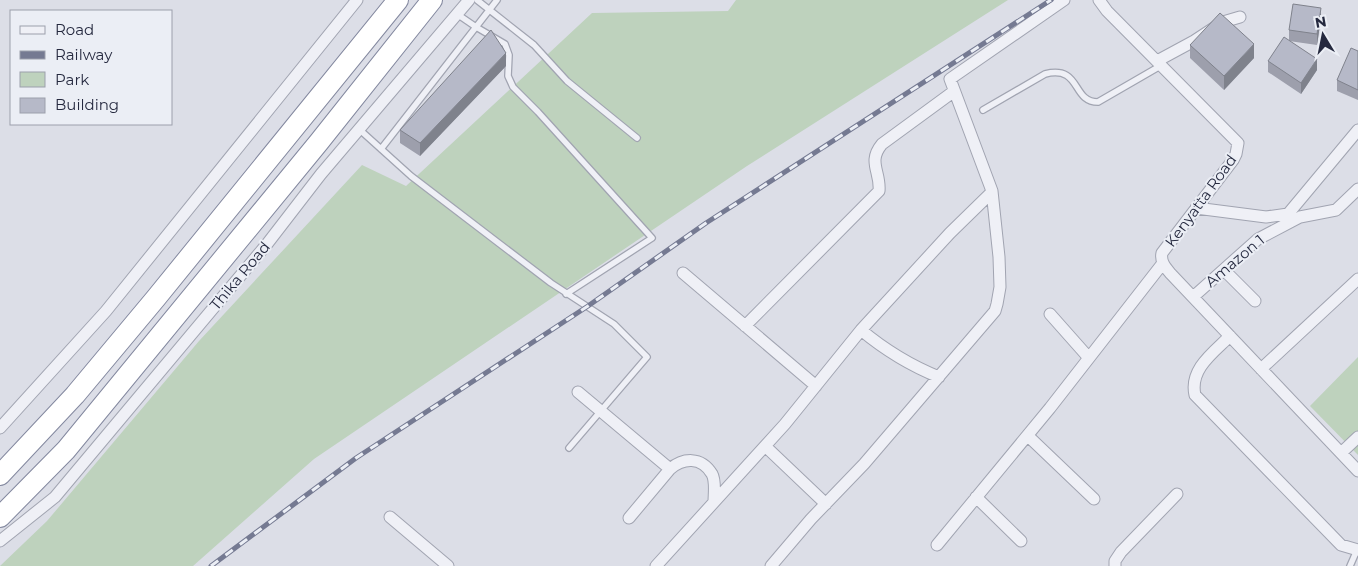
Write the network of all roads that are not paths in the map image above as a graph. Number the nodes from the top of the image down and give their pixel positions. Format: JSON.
{"nodes":[{"id":1,"x":357,"y":0,"type":"edge"},
{"id":2,"x":398,"y":0,"type":"edge"},
{"id":3,"x":432,"y":0,"type":"edge"},
{"id":4,"x":469,"y":0,"type":"edge"},
{"id":5,"x":477,"y":0,"type":"edge"},
{"id":6,"x":497,"y":0,"type":"edge"},
{"id":7,"x":1064,"y":0,"type":"edge"},
{"id":8,"x":1099,"y":0,"type":"edge"},
{"id":9,"x":489,"y":10,"type":"junction"},
{"id":10,"x":458,"y":14,"type":"junction"},
{"id":11,"x":1240,"y":17,"type":"dead end"},
{"id":12,"x":476,"y":28,"type":"junction"},
{"id":13,"x":1160,"y":63,"type":"junction"},
{"id":14,"x":954,"y":92,"type":"junction"},
{"id":15,"x":983,"y":110,"type":"dead end"},
{"id":16,"x":360,"y":130,"type":"junction"},
{"id":17,"x":1358,"y":130,"type":"edge"},
{"id":18,"x":637,"y":138,"type":"dead end"},
{"id":19,"x":380,"y":149,"type":"junction"},
{"id":20,"x":1358,"y":190,"type":"edge"},
{"id":21,"x":992,"y":192,"type":"junction"},
{"id":22,"x":1196,"y":208,"type":"junction"},
{"id":23,"x":1163,"y":263,"type":"junction"},
{"id":24,"x":1224,"y":270,"type":"junction"},
{"id":25,"x":683,"y":273,"type":"dead end"},
{"id":26,"x":1358,"y":279,"type":"edge"},
{"id":27,"x":566,"y":294,"type":"junction"},
{"id":28,"x":1193,"y":297,"type":"junction"},
{"id":29,"x":1255,"y":301,"type":"dead end"},
{"id":30,"x":1050,"y":314,"type":"dead end"},
{"id":31,"x":745,"y":326,"type":"junction"},
{"id":32,"x":861,"y":330,"type":"junction"},
{"id":33,"x":1230,"y":336,"type":"junction"},
{"id":34,"x":1090,"y":358,"type":"junction"},
{"id":35,"x":1262,"y":369,"type":"junction"},
{"id":36,"x":939,"y":377,"type":"junction"},
{"id":37,"x":816,"y":386,"type":"junction"},
{"id":38,"x":578,"y":392,"type":"dead end"},
{"id":39,"x":600,"y":411,"type":"junction"},
{"id":40,"x":0,"y":428,"type":"edge"},
{"id":41,"x":1028,"y":436,"type":"junction"},
{"id":42,"x":1358,"y":437,"type":"edge"},
{"id":43,"x":766,"y":446,"type":"junction"},
{"id":44,"x":569,"y":448,"type":"dead end"},
{"id":45,"x":1341,"y":453,"type":"junction"},
{"id":46,"x":670,"y":469,"type":"junction"},
{"id":47,"x":1358,"y":471,"type":"edge"},
{"id":48,"x":0,"y":475,"type":"edge"},
{"id":49,"x":1177,"y":494,"type":"dead end"},
{"id":50,"x":976,"y":497,"type":"junction"},
{"id":51,"x":1094,"y":499,"type":"dead end"},
{"id":52,"x":714,"y":502,"type":"junction"},
{"id":53,"x":826,"y":504,"type":"junction"},
{"id":54,"x":0,"y":517,"type":"edge"},
{"id":55,"x":390,"y":518,"type":"dead end"},
{"id":56,"x":629,"y":518,"type":"dead end"},
{"id":57,"x":0,"y":541,"type":"edge"},
{"id":58,"x":1021,"y":541,"type":"dead end"},
{"id":59,"x":937,"y":545,"type":"dead end"},
{"id":60,"x":1358,"y":550,"type":"edge"},
{"id":61,"x":448,"y":566,"type":"edge"},
{"id":62,"x":656,"y":566,"type":"edge"},
{"id":63,"x":772,"y":566,"type":"edge"},
{"id":64,"x":1115,"y":566,"type":"edge"},
{"id":65,"x":1350,"y":566,"type":"edge"}],
"edges":[{"from":1,"to":40,"type":"street"},
{"from":2,"to":48,"type":"highway"},
{"from":3,"to":54,"type":"highway","name":"Thika Road"},
{"from":4,"to":10,"type":"street","name":"Thika Road"},
{"from":5,"to":9,"type":"lane"},
{"from":6,"to":9,"type":"lane"},
{"from":7,"to":14,"type":"street"},
{"from":8,"to":13,"type":"street","name":"Kenyatta Road"},
{"from":9,"to":12,"type":"lane"},
{"from":9,"to":18,"type":"lane"},
{"from":10,"to":12,"type":"lane"},
{"from":10,"to":16,"type":"street","name":"Thika Road"},
{"from":11,"to":13,"type":"street"},
{"from":12,"to":19,"type":"lane"},
{"from":12,"to":27,"type":"lane"},
{"from":13,"to":15,"type":"lane"},
{"from":13,"to":22,"type":"street","name":"Kenyatta Road"},
{"from":14,"to":21,"type":"street"},
{"from":14,"to":31,"type":"street"},
{"from":16,"to":19,"type":"lane"},
{"from":16,"to":57,"type":"street","name":"Thika Road"},
{"from":17,"to":22,"type":"street"},
{"from":19,"to":27,"type":"lane"},
{"from":20,"to":24,"type":"street","name":"Amazon 1"},
{"from":21,"to":32,"type":"street"},
{"from":21,"to":36,"type":"street"},
{"from":22,"to":23,"type":"street","name":"Kenyatta Road"},
{"from":23,"to":28,"type":"street","name":"Kenyatta Road"},
{"from":23,"to":34,"type":"street"},
{"from":24,"to":28,"type":"street","name":"Amazon 1"},
{"from":24,"to":29,"type":"street"},
{"from":25,"to":31,"type":"street"},
{"from":26,"to":35,"type":"street"},
{"from":27,"to":39,"type":"lane"},
{"from":28,"to":33,"type":"street","name":"Kenyatta Road"},
{"from":30,"to":34,"type":"street"},
{"from":31,"to":37,"type":"street"},
{"from":32,"to":36,"type":"street"},
{"from":32,"to":37,"type":"street"},
{"from":33,"to":35,"type":"street","name":"Kenyatta Road"},
{"from":33,"to":60,"type":"street"},
{"from":34,"to":41,"type":"street"},
{"from":35,"to":45,"type":"street","name":"Kenyatta Road"},
{"from":36,"to":53,"type":"street"},
{"from":37,"to":43,"type":"street"},
{"from":38,"to":39,"type":"street"},
{"from":39,"to":44,"type":"lane"},
{"from":39,"to":46,"type":"street"},
{"from":41,"to":50,"type":"street"},
{"from":41,"to":51,"type":"street"},
{"from":42,"to":45,"type":"street"},
{"from":43,"to":52,"type":"street"},
{"from":43,"to":53,"type":"street"},
{"from":45,"to":47,"type":"street","name":"Kenyatta Road"},
{"from":46,"to":52,"type":"street"},
{"from":46,"to":56,"type":"street"},
{"from":49,"to":64,"type":"street"},
{"from":50,"to":58,"type":"street"},
{"from":50,"to":59,"type":"street"},
{"from":52,"to":62,"type":"street"},
{"from":53,"to":63,"type":"street"},
{"from":55,"to":61,"type":"street"},
{"from":60,"to":65,"type":"lane"}]}
